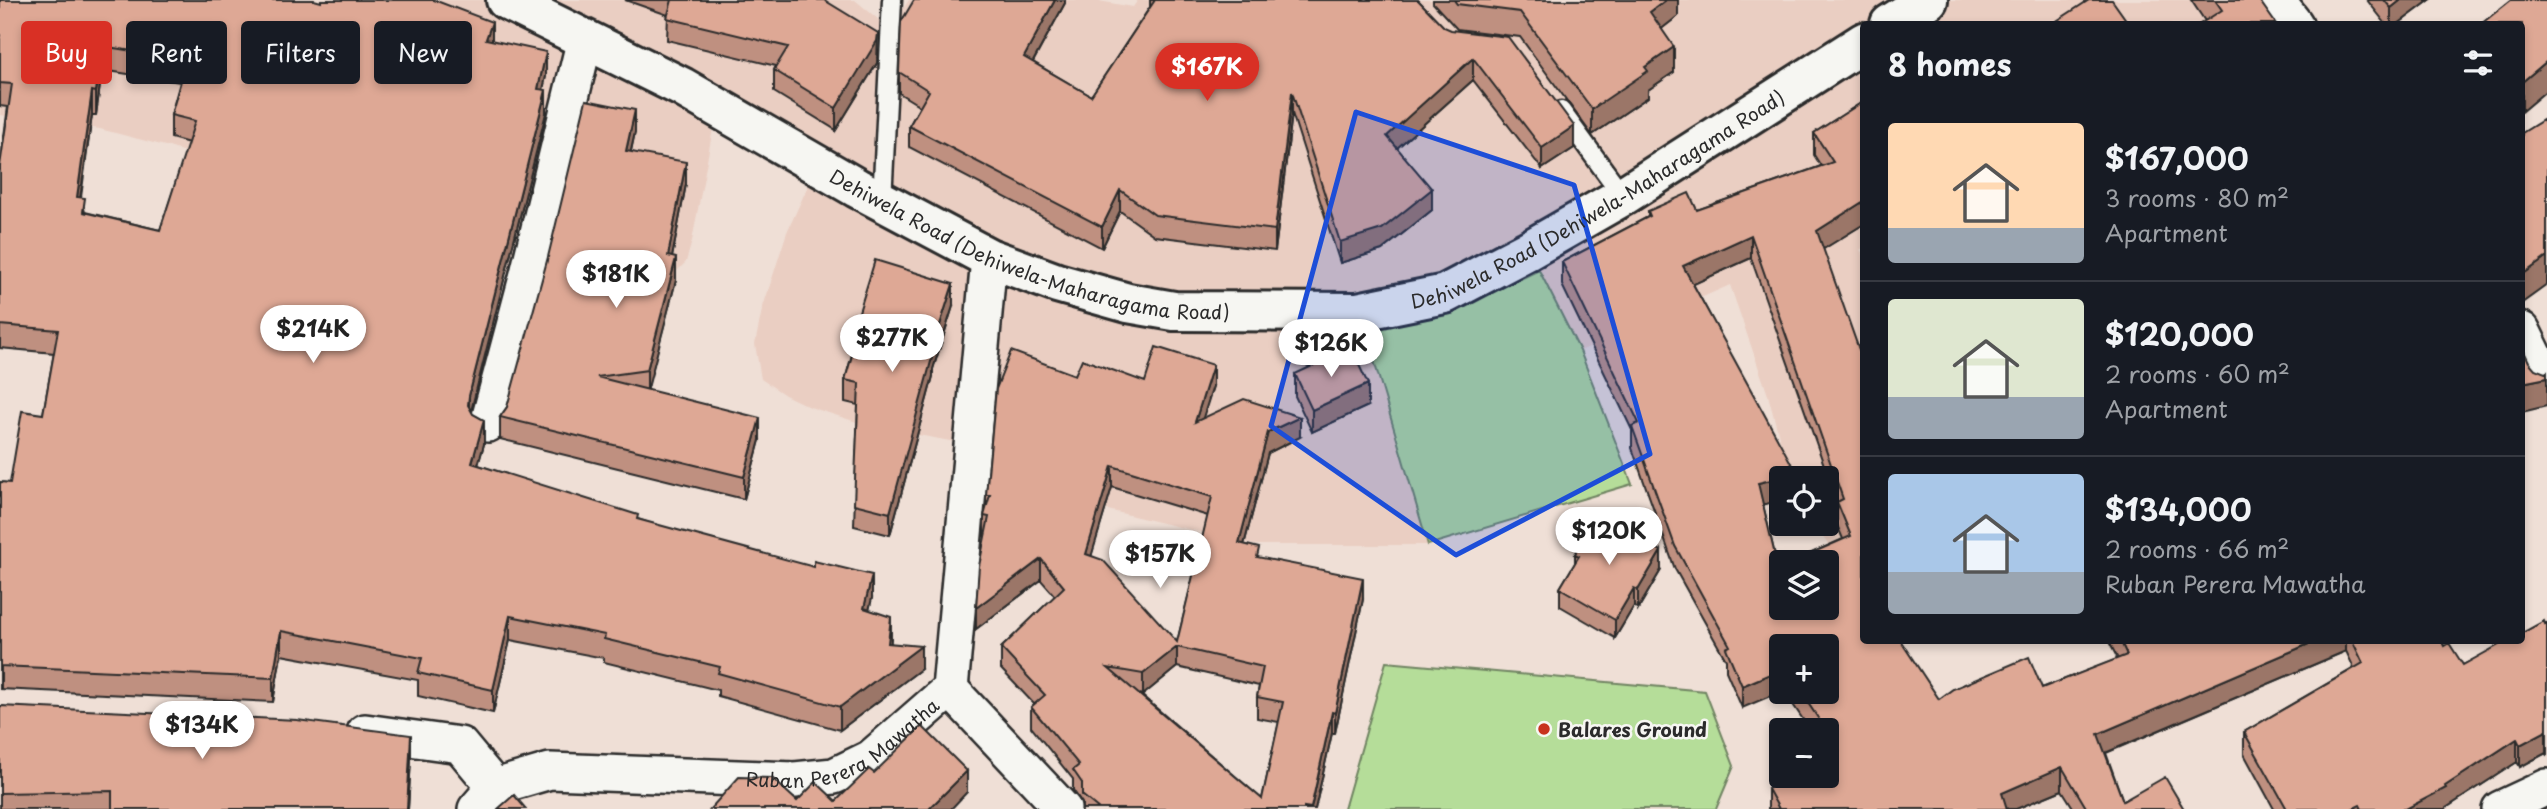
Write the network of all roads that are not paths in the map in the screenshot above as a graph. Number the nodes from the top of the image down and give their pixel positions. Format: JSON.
{"nodes":[{"id":1,"x":506,"y":0,"type":"edge"},
{"id":2,"x":891,"y":0,"type":"edge"},
{"id":3,"x":1928,"y":0,"type":"edge"},
{"id":4,"x":2276,"y":0,"type":"edge"},
{"id":5,"x":1895,"y":21,"type":"edge"},
{"id":6,"x":2293,"y":21,"type":"edge"},
{"id":7,"x":584,"y":39,"type":"junction"},
{"id":8,"x":1860,"y":44,"type":"edge"},
{"id":9,"x":1553,"y":100,"type":"edge"},
{"id":10,"x":1622,"y":196,"type":"junction"},
{"id":11,"x":882,"y":201,"type":"junction"},
{"id":12,"x":989,"y":258,"type":"junction"},
{"id":13,"x":2525,"y":336,"type":"edge"},
{"id":14,"x":2547,"y":381,"type":"edge"},
{"id":15,"x":488,"y":424,"type":"dead end"},
{"id":16,"x":950,"y":689,"type":"junction"},
{"id":17,"x":339,"y":729,"type":"edge"},
{"id":18,"x":2547,"y":787,"type":"edge"},
{"id":19,"x":485,"y":798,"type":"edge"},
{"id":20,"x":1062,"y":809,"type":"edge"},
{"id":21,"x":2500,"y":809,"type":"edge"}],
"edges":[{"from":1,"to":7,"type":"main road","name":"Dehiwela Road (Dehiwela-Maharagama Road)"},
{"from":2,"to":11,"type":"lane"},
{"from":3,"to":5,"type":"main road"},
{"from":4,"to":6,"type":"street"},
{"from":7,"to":11,"type":"main road","name":"Dehiwela Road (Dehiwela-Maharagama Road)"},
{"from":7,"to":15,"type":"street"},
{"from":8,"to":10,"type":"main road","name":"Dehiwela Road (Dehiwela-Maharagama Road)"},
{"from":9,"to":10,"type":"lane"},
{"from":10,"to":12,"type":"main road","name":"Dehiwela Road (Dehiwela-Maharagama Road)"},
{"from":11,"to":12,"type":"main road","name":"Dehiwela Road (Dehiwela-Maharagama Road)"},
{"from":12,"to":16,"type":"street","name":"Ruban Perera Mawatha"},
{"from":13,"to":14,"type":"street"},
{"from":16,"to":19,"type":"street","name":"Ruban Perera Mawatha"},
{"from":16,"to":20,"type":"street"},
{"from":17,"to":19,"type":"street"},
{"from":18,"to":21,"type":"street"}]}
